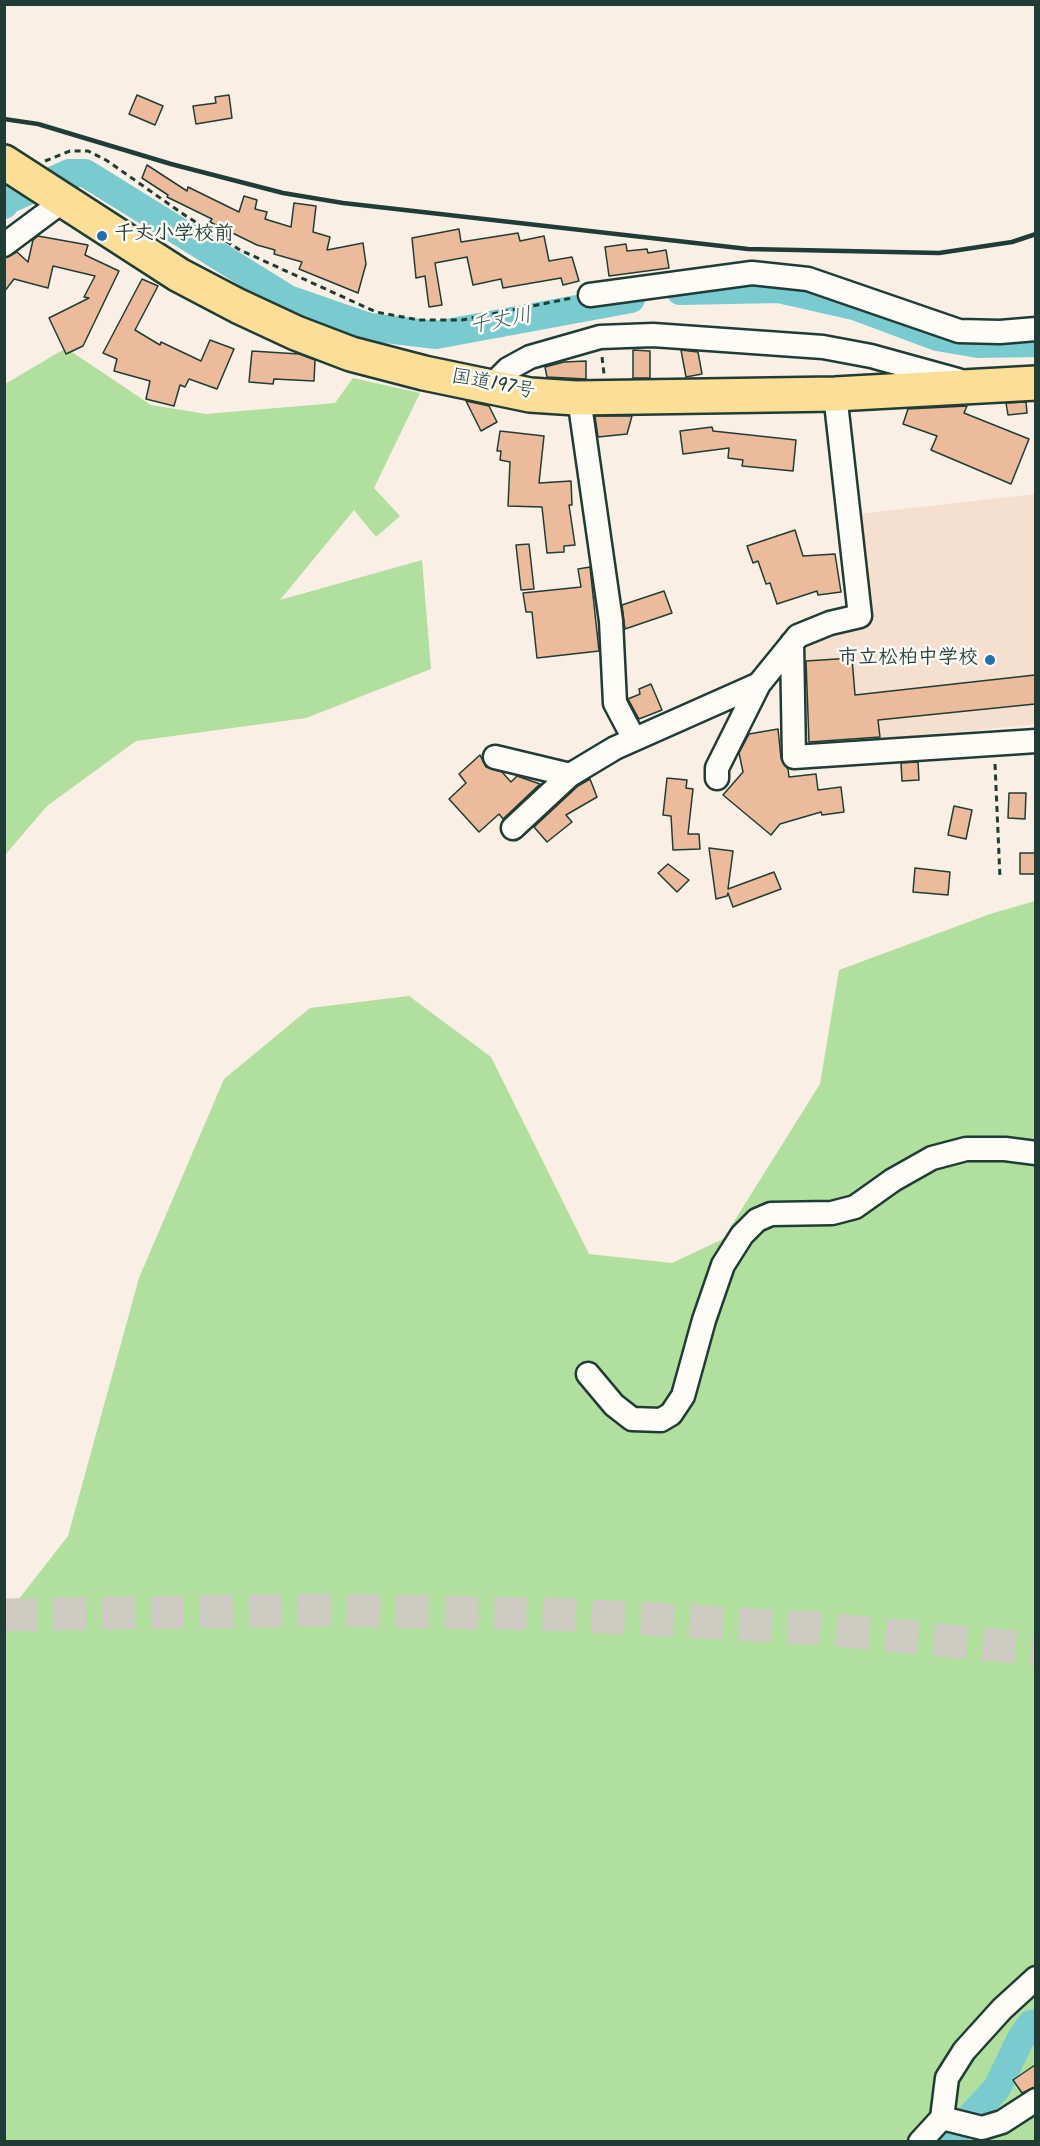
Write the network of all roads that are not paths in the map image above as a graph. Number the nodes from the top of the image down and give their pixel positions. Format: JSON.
{"nodes":[{"id":1,"x":13,"y":167,"type":"edge"},
{"id":2,"x":59,"y":198,"type":"junction"},
{"id":3,"x":4,"y":245,"type":"edge"},
{"id":4,"x":590,"y":295,"type":"road end"},
{"id":5,"x":1035,"y":329,"type":"edge"},
{"id":6,"x":1035,"y":383,"type":"edge"},
{"id":7,"x":491,"y":386,"type":"junction"},
{"id":8,"x":982,"y":387,"type":"junction"},
{"id":9,"x":835,"y":393,"type":"junction"},
{"id":10,"x":593,"y":397,"type":"junction"},
{"id":11,"x":792,"y":643,"type":"junction"},
{"id":12,"x":759,"y":684,"type":"junction"},
{"id":13,"x":634,"y":739,"type":"junction"},
{"id":14,"x":1035,"y":741,"type":"edge"},
{"id":15,"x":495,"y":757,"type":"dead end"},
{"id":16,"x":570,"y":775,"type":"junction"},
{"id":17,"x":717,"y":778,"type":"dead end"},
{"id":18,"x":513,"y":828,"type":"dead end"},
{"id":19,"x":1035,"y":1153,"type":"edge"},
{"id":20,"x":588,"y":1374,"type":"dead end"},
{"id":21,"x":1035,"y":1978,"type":"edge"},
{"id":22,"x":1035,"y":2100,"type":"edge"},
{"id":23,"x":947,"y":2119,"type":"junction"},
{"id":24,"x":920,"y":2142,"type":"edge"}],
"edges":[{"from":1,"to":2,"type":"highway","name":"国道197号"},
{"from":2,"to":3,"type":"street"},
{"from":2,"to":7,"type":"highway","name":"国道197号"},
{"from":4,"to":5,"type":"street"},
{"from":6,"to":8,"type":"highway","name":"国道197号"},
{"from":7,"to":8,"type":"street"},
{"from":7,"to":10,"type":"highway","name":"国道197号"},
{"from":8,"to":9,"type":"highway","name":"国道197号"},
{"from":9,"to":10,"type":"highway","name":"国道197号"},
{"from":9,"to":11,"type":"street"},
{"from":10,"to":13,"type":"street"},
{"from":11,"to":12,"type":"street"},
{"from":11,"to":14,"type":"street"},
{"from":12,"to":13,"type":"street"},
{"from":12,"to":17,"type":"street"},
{"from":13,"to":16,"type":"street"},
{"from":15,"to":16,"type":"street"},
{"from":16,"to":18,"type":"street"},
{"from":19,"to":20,"type":"street"},
{"from":21,"to":23,"type":"street"},
{"from":22,"to":23,"type":"street"},
{"from":23,"to":24,"type":"street"}]}
